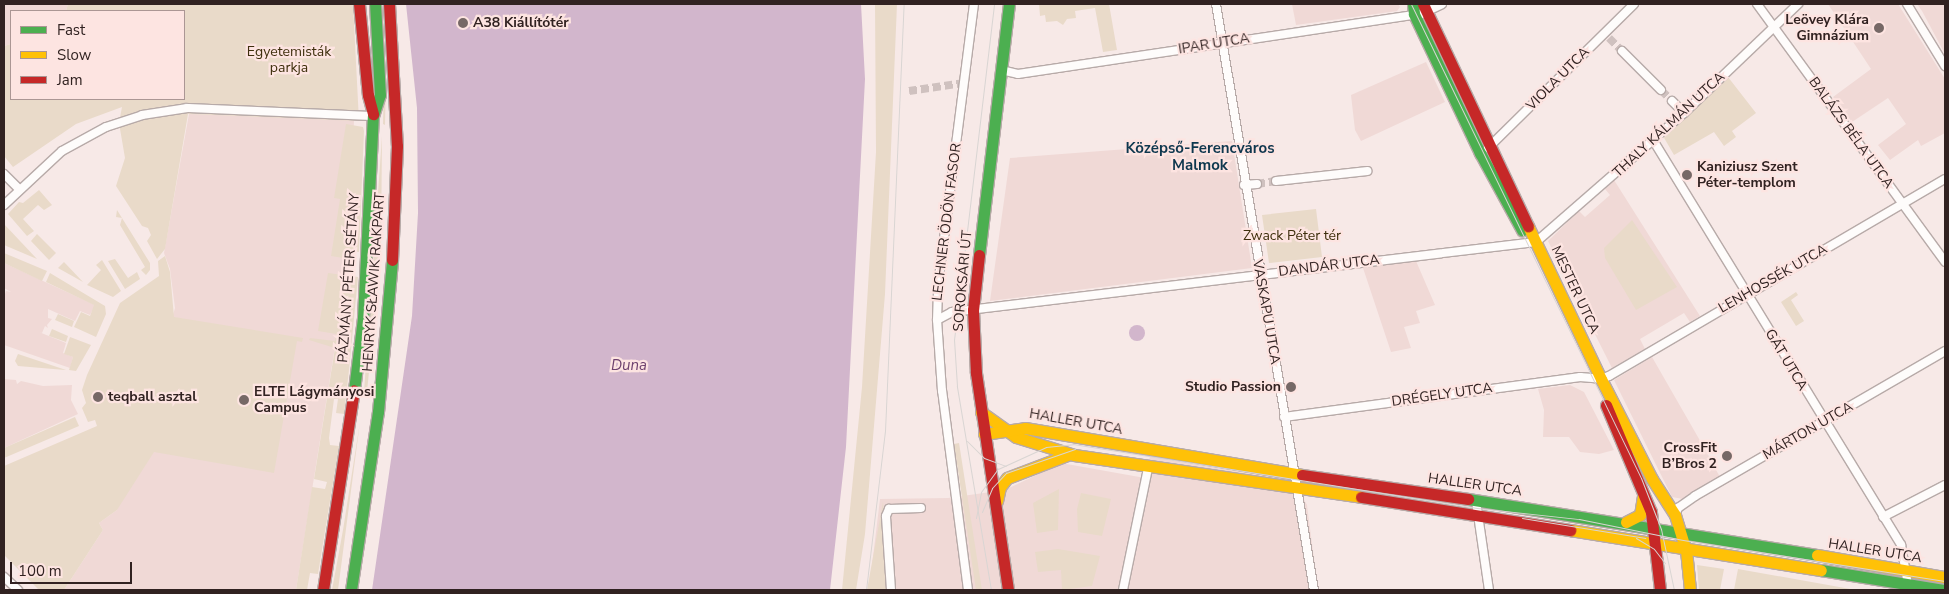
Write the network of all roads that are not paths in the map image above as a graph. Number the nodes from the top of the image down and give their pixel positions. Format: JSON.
{"nodes":[{"id":1,"x":359,"y":4,"type":"edge"},
{"id":2,"x":375,"y":4,"type":"edge"},
{"id":3,"x":389,"y":4,"type":"edge"},
{"id":4,"x":974,"y":4,"type":"edge"},
{"id":5,"x":1009,"y":4,"type":"edge"},
{"id":6,"x":1216,"y":4,"type":"edge"},
{"id":7,"x":1442,"y":4,"type":"edge"},
{"id":8,"x":1634,"y":4,"type":"edge"},
{"id":9,"x":1757,"y":4,"type":"edge"},
{"id":10,"x":1798,"y":4,"type":"edge"},
{"id":11,"x":1907,"y":4,"type":"edge"},
{"id":12,"x":1419,"y":8,"type":"edge"},
{"id":13,"x":1774,"y":27,"type":"junction"},
{"id":14,"x":1222,"y":43,"type":"junction"},
{"id":15,"x":1622,"y":51,"type":"tunnel mouth"},
{"id":16,"x":1945,"y":66,"type":"edge"},
{"id":17,"x":1001,"y":70,"type":"junction"},
{"id":18,"x":1661,"y":90,"type":"tunnel mouth"},
{"id":19,"x":1672,"y":101,"type":"tunnel mouth"},
{"id":20,"x":1684,"y":113,"type":"junction"},
{"id":21,"x":374,"y":116,"type":"junction"},
{"id":22,"x":1653,"y":140,"type":"junction"},
{"id":23,"x":1485,"y":150,"type":"junction"},
{"id":24,"x":1367,"y":171,"type":"dead end"},
{"id":25,"x":4,"y":174,"type":"edge"},
{"id":26,"x":1945,"y":179,"type":"edge"},
{"id":27,"x":1276,"y":181,"type":"tunnel mouth"},
{"id":28,"x":1257,"y":184,"type":"tunnel mouth"},
{"id":29,"x":1244,"y":185,"type":"junction"},
{"id":30,"x":18,"y":188,"type":"junction"},
{"id":31,"x":4,"y":205,"type":"edge"},
{"id":32,"x":1903,"y":205,"type":"junction"},
{"id":33,"x":1532,"y":243,"type":"junction"},
{"id":34,"x":1945,"y":262,"type":"edge"},
{"id":35,"x":1259,"y":275,"type":"junction"},
{"id":36,"x":1748,"y":294,"type":"junction"},
{"id":37,"x":973,"y":310,"type":"junction"},
{"id":38,"x":937,"y":320,"type":"junction"},
{"id":39,"x":1945,"y":351,"type":"edge"},
{"id":40,"x":1597,"y":378,"type":"junction"},
{"id":41,"x":981,"y":412,"type":"junction"},
{"id":42,"x":1284,"y":417,"type":"junction"},
{"id":43,"x":1824,"y":422,"type":"junction"},
{"id":44,"x":1001,"y":428,"type":"junction"},
{"id":45,"x":984,"y":434,"type":"junction"},
{"id":46,"x":1072,"y":454,"type":"junction"},
{"id":47,"x":1148,"y":468,"type":"junction"},
{"id":48,"x":1293,"y":473,"type":"junction"},
{"id":49,"x":1945,"y":485,"type":"edge"},
{"id":50,"x":1297,"y":487,"type":"junction"},
{"id":51,"x":1642,"y":493,"type":"junction"},
{"id":52,"x":1476,"y":501,"type":"junction"},
{"id":53,"x":921,"y":508,"type":"dead end"},
{"id":54,"x":996,"y":513,"type":"junction"},
{"id":55,"x":1675,"y":515,"type":"junction"},
{"id":56,"x":1478,"y":516,"type":"junction"},
{"id":57,"x":1883,"y":517,"type":"junction"},
{"id":58,"x":1626,"y":522,"type":"junction"},
{"id":59,"x":1653,"y":527,"type":"junction"},
{"id":60,"x":1680,"y":532,"type":"junction"},
{"id":61,"x":1702,"y":536,"type":"junction"},
{"id":62,"x":1654,"y":545,"type":"junction"},
{"id":63,"x":1686,"y":550,"type":"junction"},
{"id":64,"x":1905,"y":571,"type":"junction"},
{"id":65,"x":4,"y":576,"type":"edge"},
{"id":66,"x":1945,"y":577,"type":"edge"},
{"id":67,"x":1908,"y":584,"type":"junction"},
{"id":68,"x":18,"y":590,"type":"edge"},
{"id":69,"x":323,"y":590,"type":"edge"},
{"id":70,"x":351,"y":590,"type":"edge"},
{"id":71,"x":891,"y":590,"type":"edge"},
{"id":72,"x":968,"y":590,"type":"edge"},
{"id":73,"x":1008,"y":590,"type":"edge"},
{"id":74,"x":1123,"y":590,"type":"edge"},
{"id":75,"x":1314,"y":590,"type":"edge"},
{"id":76,"x":1489,"y":590,"type":"edge"},
{"id":77,"x":1660,"y":590,"type":"edge"},
{"id":78,"x":1690,"y":590,"type":"edge"},
{"id":79,"x":1943,"y":590,"type":"edge"}],
"edges":[{"from":1,"to":21,"type":"street","name":"PÁZMÁNY PÉTER SÉTÁNY"},
{"from":2,"to":21,"type":"street","name":"PÁZMÁNY PÉTER SÉTÁNY"},
{"from":3,"to":70,"type":"street","name":"HENRYK SŁAWIK RAKPART"},
{"from":4,"to":38,"type":"street","name":"LECHNER ÖDÖN FASOR"},
{"from":5,"to":17,"type":"street","name":"SOROKSÁRI ÚT"},
{"from":6,"to":14,"type":"street","name":"VASKAPU UTCA"},
{"from":7,"to":12,"type":"street","name":"IPAR UTCA"},
{"from":8,"to":23,"type":"street","name":"VIOLA UTCA"},
{"from":9,"to":13,"type":"street","name":"BALÁZS BÉLA UTCA"},
{"from":10,"to":13,"type":"street","name":"THALY KÁLMÁN UTCA"},
{"from":11,"to":16,"type":"street"},
{"from":12,"to":14,"type":"street","name":"IPAR UTCA"},
{"from":12,"to":23,"type":"street","name":"MESTER UTCA"},
{"from":13,"to":20,"type":"street","name":"THALY KÁLMÁN UTCA"},
{"from":13,"to":32,"type":"street","name":"BALÁZS BÉLA UTCA"},
{"from":14,"to":17,"type":"street","name":"IPAR UTCA"},
{"from":14,"to":29,"type":"street","name":"VASKAPU UTCA"},
{"from":15,"to":18,"type":"street"},
{"from":17,"to":37,"type":"street","name":"SOROKSÁRI ÚT"},
{"from":19,"to":20,"type":"street"},
{"from":20,"to":22,"type":"street","name":"THALY KÁLMÁN UTCA"},
{"from":21,"to":30,"type":"street"},
{"from":21,"to":69,"type":"street","name":"PÁZMÁNY PÉTER SÉTÁNY"},
{"from":22,"to":33,"type":"street","name":"THALY KÁLMÁN UTCA"},
{"from":22,"to":36,"type":"street","name":"GÁT UTCA"},
{"from":23,"to":33,"type":"street","name":"MESTER UTCA"},
{"from":24,"to":27,"type":"street"},
{"from":25,"to":30,"type":"street"},
{"from":26,"to":32,"type":"street","name":"LENHOSSÉK UTCA"},
{"from":28,"to":29,"type":"street"},
{"from":29,"to":35,"type":"street","name":"VASKAPU UTCA"},
{"from":30,"to":31,"type":"street"},
{"from":32,"to":34,"type":"street","name":"BALÁZS BÉLA UTCA"},
{"from":32,"to":36,"type":"street","name":"LENHOSSÉK UTCA"},
{"from":33,"to":35,"type":"street","name":"DANDÁR UTCA"},
{"from":33,"to":40,"type":"street","name":"MESTER UTCA"},
{"from":35,"to":37,"type":"street","name":"DANDÁR UTCA"},
{"from":35,"to":42,"type":"street","name":"VASKAPU UTCA"},
{"from":36,"to":40,"type":"street","name":"LENHOSSÉK UTCA"},
{"from":36,"to":43,"type":"street","name":"GÁT UTCA"},
{"from":37,"to":38,"type":"street","name":"DANDÁR UTCA"},
{"from":37,"to":41,"type":"street","name":"SOROKSÁRI ÚT"},
{"from":38,"to":72,"type":"street","name":"LECHNER ÖDÖN FASOR"},
{"from":39,"to":43,"type":"street","name":"MÁRTON UTCA"},
{"from":40,"to":42,"type":"street","name":"DRÉGELY UTCA"},
{"from":40,"to":51,"type":"street","name":"MESTER UTCA"},
{"from":40,"to":55,"type":"street","name":"MESTER UTCA"},
{"from":41,"to":44,"type":"street","name":"HALLER UTCA"},
{"from":41,"to":45,"type":"street","name":"SOROKSÁRI ÚT"},
{"from":42,"to":48,"type":"street","name":"VASKAPU UTCA"},
{"from":43,"to":55,"type":"street","name":"MÁRTON UTCA"},
{"from":43,"to":57,"type":"street","name":"GÁT UTCA"},
{"from":44,"to":45,"type":"street","name":"HALLER UTCA"},
{"from":44,"to":46,"type":"street","name":"HALLER UTCA"},
{"from":44,"to":48,"type":"street","name":"HALLER UTCA"},
{"from":45,"to":54,"type":"street","name":"SOROKSÁRI ÚT"},
{"from":46,"to":47,"type":"street","name":"HALLER UTCA"},
{"from":46,"to":54,"type":"street","name":"HALLER UTCA"},
{"from":47,"to":50,"type":"street","name":"HALLER UTCA"},
{"from":47,"to":74,"type":"street"},
{"from":48,"to":50,"type":"street","name":"VASKAPU UTCA"},
{"from":48,"to":52,"type":"street","name":"HALLER UTCA"},
{"from":49,"to":57,"type":"street"},
{"from":50,"to":56,"type":"street","name":"HALLER UTCA"},
{"from":50,"to":75,"type":"street","name":"VASKAPU UTCA"},
{"from":51,"to":58,"type":"street"},
{"from":51,"to":59,"type":"street","name":"MESTER UTCA"},
{"from":52,"to":56,"type":"street"},
{"from":52,"to":58,"type":"street","name":"HALLER UTCA"},
{"from":53,"to":71,"type":"street"},
{"from":54,"to":73,"type":"street","name":"SOROKSÁRI ÚT"},
{"from":55,"to":60,"type":"street","name":"MESTER UTCA"},
{"from":55,"to":61,"type":"street"},
{"from":56,"to":62,"type":"street","name":"HALLER UTCA"},
{"from":56,"to":76,"type":"street"},
{"from":57,"to":64,"type":"street","name":"GÁT UTCA"},
{"from":58,"to":59,"type":"street","name":"HALLER UTCA"},
{"from":59,"to":60,"type":"street","name":"HALLER UTCA"},
{"from":59,"to":62,"type":"street","name":"MESTER UTCA"},
{"from":60,"to":61,"type":"street","name":"HALLER UTCA"},
{"from":60,"to":63,"type":"street","name":"MESTER UTCA"},
{"from":61,"to":64,"type":"street","name":"HALLER UTCA"},
{"from":62,"to":63,"type":"street","name":"HALLER UTCA"},
{"from":62,"to":77,"type":"street","name":"MESTER UTCA"},
{"from":63,"to":67,"type":"street","name":"HALLER UTCA"},
{"from":63,"to":78,"type":"street","name":"MESTER UTCA"},
{"from":64,"to":66,"type":"street","name":"HALLER UTCA"},
{"from":64,"to":67,"type":"street","name":"GÁT UTCA"},
{"from":65,"to":68,"type":"street"},
{"from":67,"to":79,"type":"street","name":"HALLER UTCA"}]}
